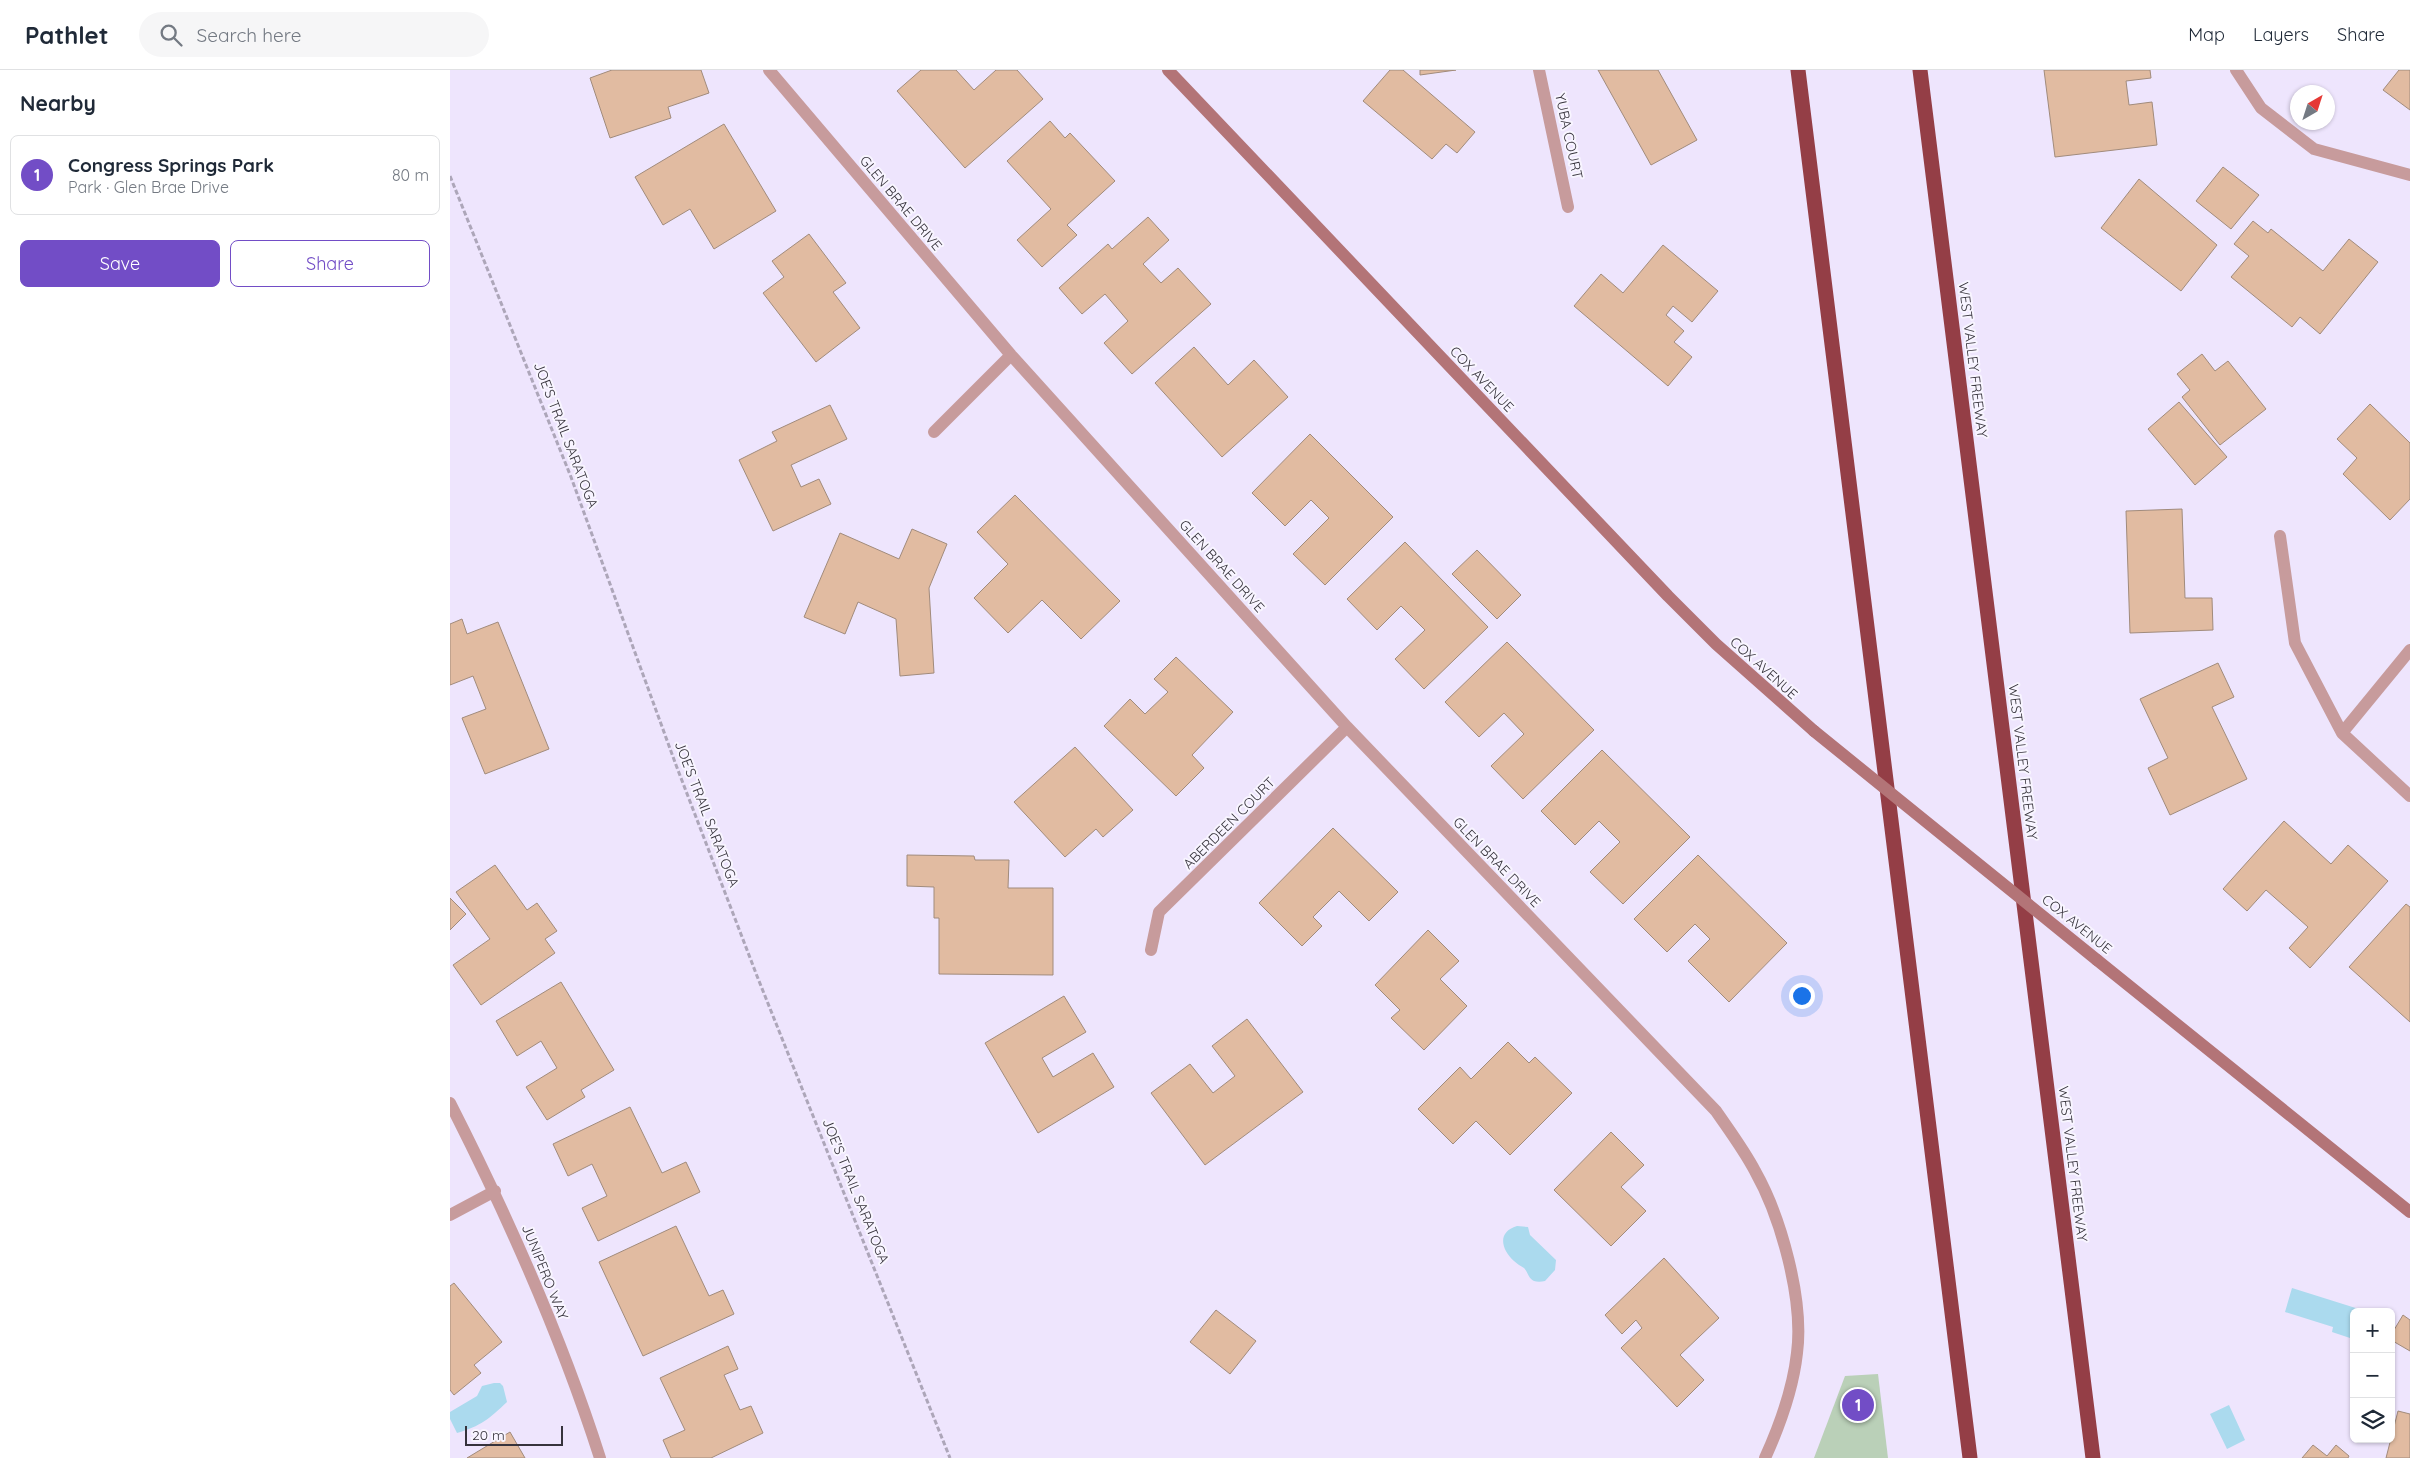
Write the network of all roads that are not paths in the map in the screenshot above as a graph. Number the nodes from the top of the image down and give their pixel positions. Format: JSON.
{"nodes":[{"id":1,"x":769,"y":70,"type":"edge"},
{"id":2,"x":1168,"y":70,"type":"edge"},
{"id":3,"x":1539,"y":70,"type":"edge"},
{"id":4,"x":1798,"y":70,"type":"edge"},
{"id":5,"x":1920,"y":70,"type":"edge"},
{"id":6,"x":2236,"y":70,"type":"edge"},
{"id":7,"x":2410,"y":175,"type":"edge"},
{"id":8,"x":1568,"y":207,"type":"dead end"},
{"id":9,"x":1011,"y":355,"type":"junction"},
{"id":10,"x":934,"y":432,"type":"dead end"},
{"id":11,"x":2280,"y":536,"type":"dead end"},
{"id":12,"x":2410,"y":650,"type":"edge"},
{"id":13,"x":1347,"y":727,"type":"junction"},
{"id":14,"x":2342,"y":733,"type":"junction"},
{"id":15,"x":2410,"y":796,"type":"edge"},
{"id":16,"x":1151,"y":950,"type":"dead end"},
{"id":17,"x":450,"y":1102,"type":"edge"},
{"id":18,"x":495,"y":1191,"type":"junction"},
{"id":19,"x":2410,"y":1212,"type":"edge"},
{"id":20,"x":450,"y":1214,"type":"edge"},
{"id":21,"x":600,"y":1458,"type":"edge"},
{"id":22,"x":1765,"y":1458,"type":"edge"},
{"id":23,"x":1970,"y":1458,"type":"edge"},
{"id":24,"x":2093,"y":1458,"type":"edge"}],
"edges":[{"from":1,"to":9,"type":"street","name":"GLEN BRAE DRIVE"},
{"from":2,"to":19,"type":"main road","name":"COX AVENUE","bridge":true},
{"from":3,"to":8,"type":"street","name":"YUBA COURT"},
{"from":4,"to":23,"type":"highway"},
{"from":5,"to":24,"type":"highway","name":"WEST VALLEY FREEWAY"},
{"from":6,"to":7,"type":"street"},
{"from":9,"to":10,"type":"street"},
{"from":9,"to":13,"type":"street","name":"GLEN BRAE DRIVE"},
{"from":11,"to":14,"type":"street"},
{"from":12,"to":14,"type":"street"},
{"from":13,"to":16,"type":"street","name":"ABERDEEN COURT"},
{"from":13,"to":22,"type":"street","name":"GLEN BRAE DRIVE"},
{"from":14,"to":15,"type":"street"},
{"from":17,"to":18,"type":"street","name":"JUNIPERO WAY"},
{"from":18,"to":20,"type":"street"},
{"from":18,"to":21,"type":"street","name":"JUNIPERO WAY"}]}
